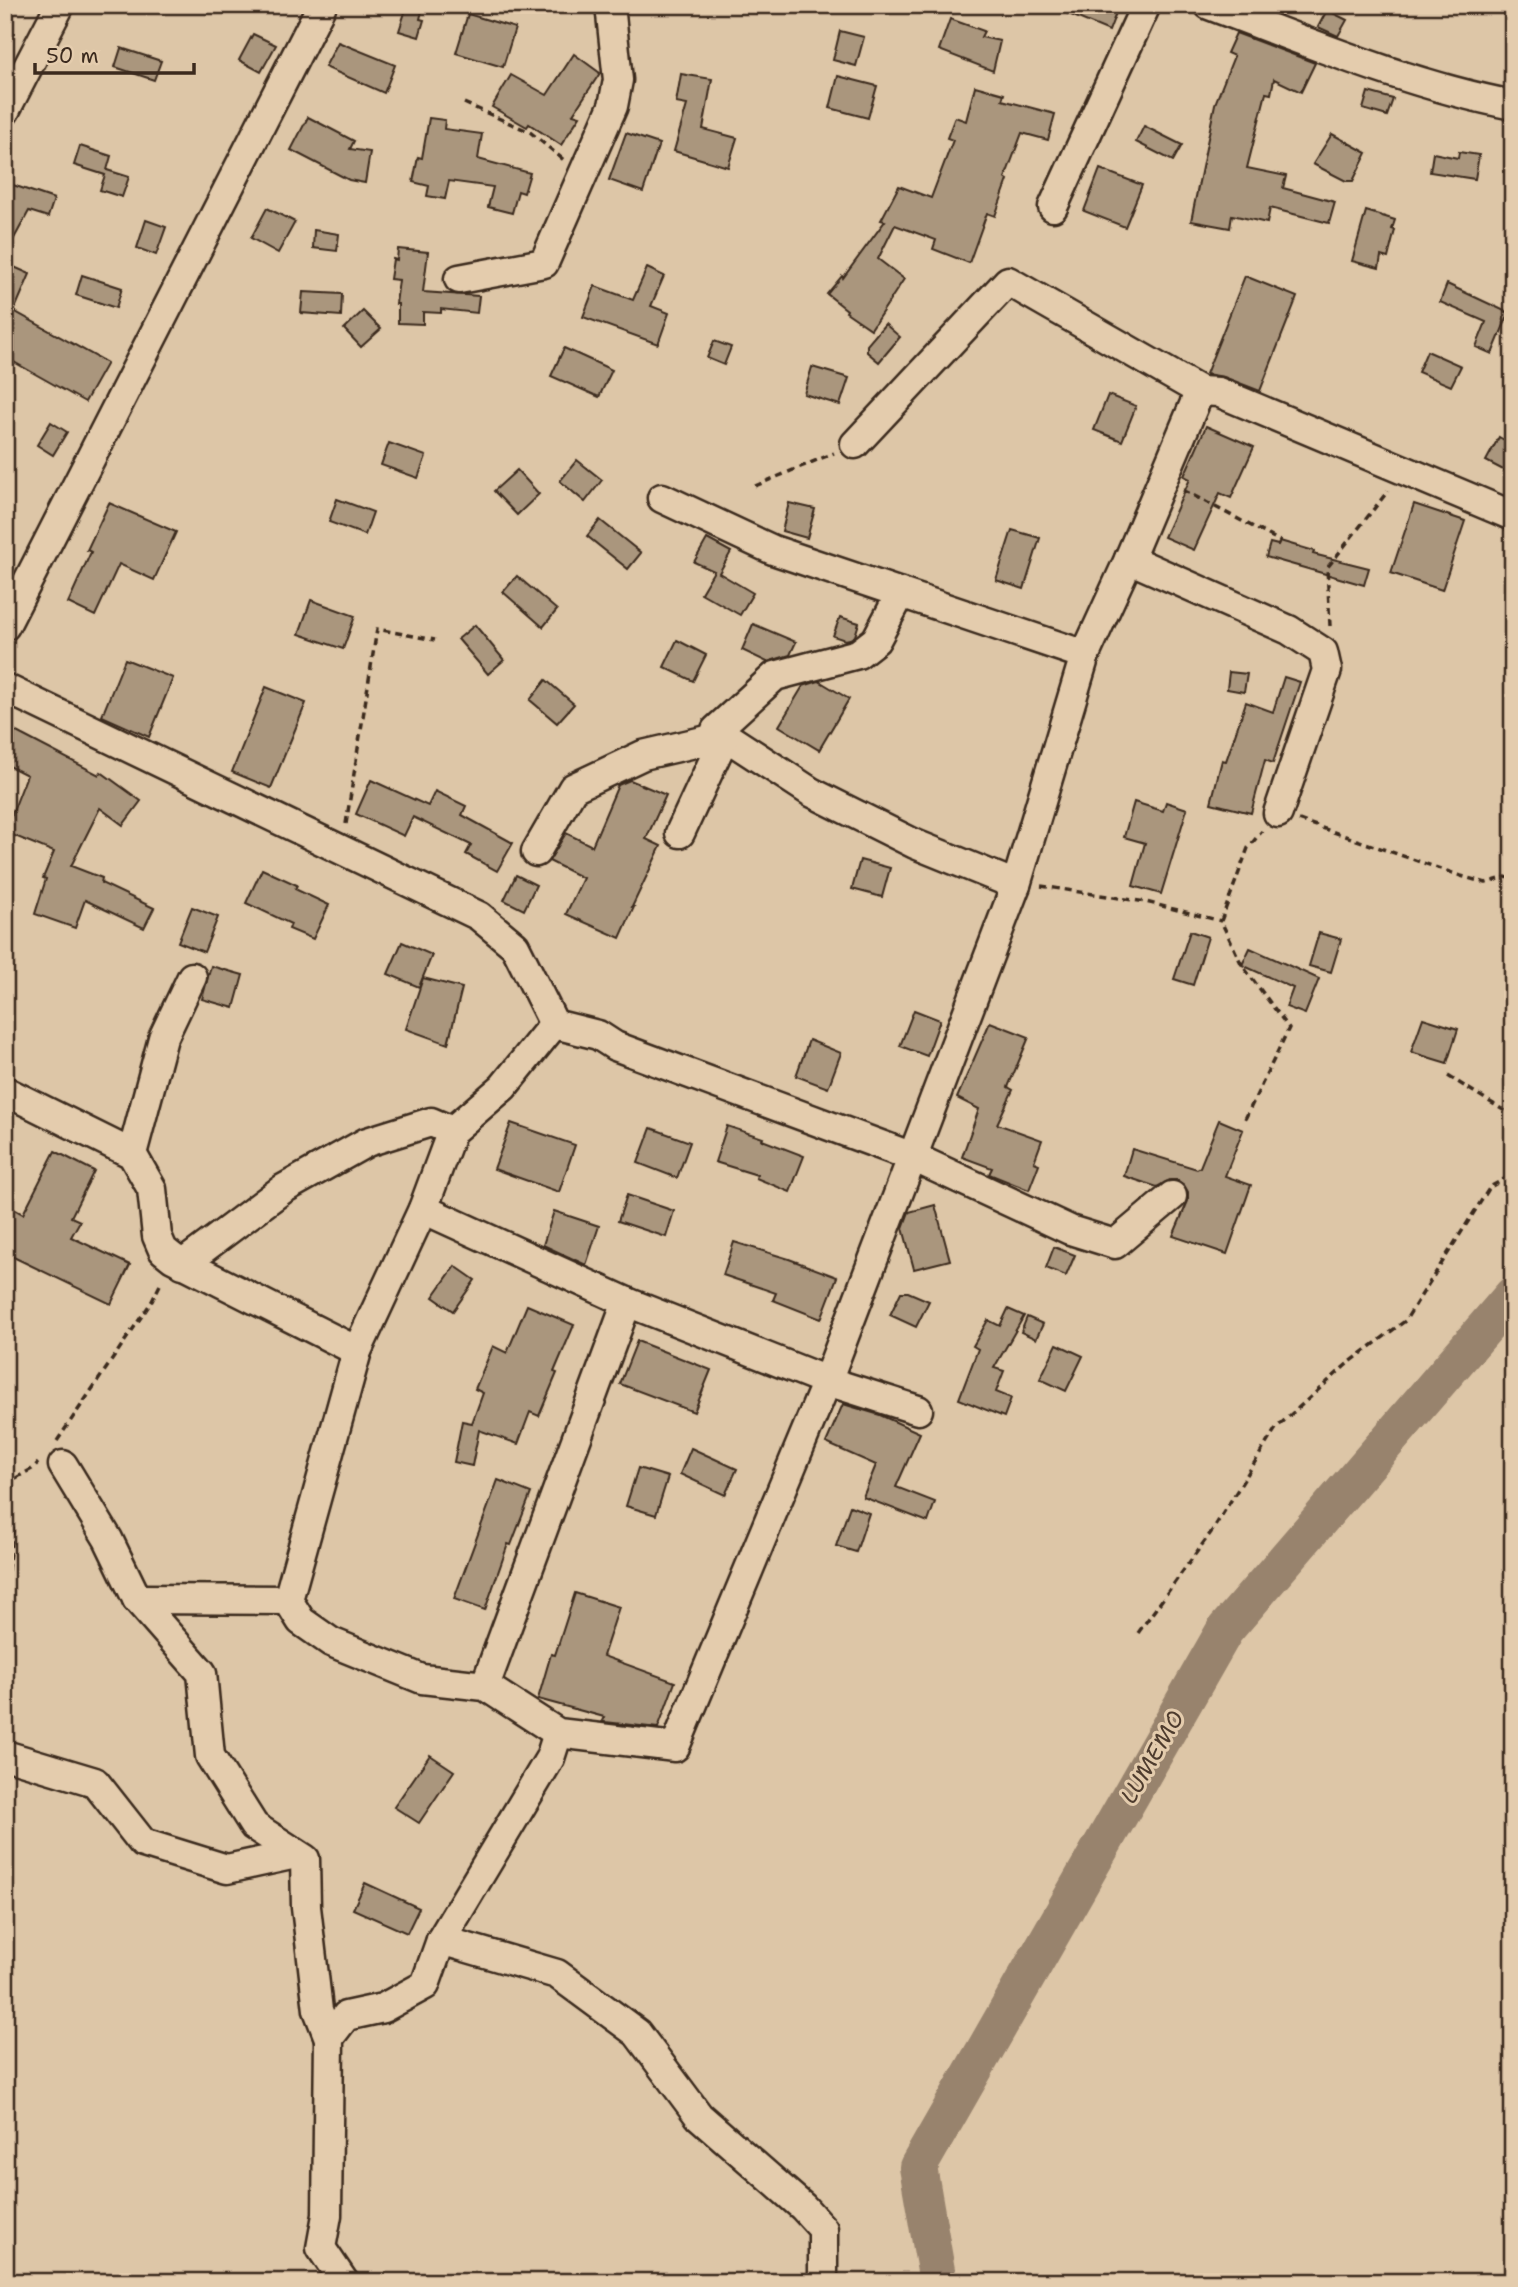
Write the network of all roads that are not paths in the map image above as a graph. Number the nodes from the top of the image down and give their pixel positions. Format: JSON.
{"nodes":[{"id":1,"x":60,"y":5,"type":"edge"},
{"id":2,"x":322,"y":5,"type":"edge"},
{"id":3,"x":610,"y":5,"type":"edge"},
{"id":4,"x":1146,"y":5,"type":"edge"},
{"id":5,"x":1209,"y":5,"type":"edge"},
{"id":6,"x":1513,"y":105,"type":"edge"},
{"id":7,"x":5,"y":111,"type":"edge"},
{"id":8,"x":1053,"y":207,"type":"dead end"},
{"id":9,"x":459,"y":279,"type":"dead end"},
{"id":10,"x":1200,"y":391,"type":"junction"},
{"id":11,"x":855,"y":444,"type":"road end"},
{"id":12,"x":662,"y":498,"type":"dead end"},
{"id":13,"x":1513,"y":516,"type":"edge"},
{"id":14,"x":1129,"y":559,"type":"junction"},
{"id":15,"x":901,"y":593,"type":"junction"},
{"id":16,"x":5,"y":626,"type":"edge"},
{"id":17,"x":1085,"y":655,"type":"junction"},
{"id":18,"x":5,"y":688,"type":"edge"},
{"id":19,"x":725,"y":736,"type":"junction"},
{"id":20,"x":1278,"y":813,"type":"road end"},
{"id":21,"x":680,"y":833,"type":"dead end"},
{"id":22,"x":536,"y":852,"type":"dead end"},
{"id":23,"x":1016,"y":883,"type":"junction"},
{"id":24,"x":192,"y":977,"type":"dead end"},
{"id":25,"x":554,"y":1024,"type":"junction"},
{"id":26,"x":5,"y":1091,"type":"edge"},
{"id":27,"x":452,"y":1131,"type":"junction"},
{"id":28,"x":132,"y":1154,"type":"junction"},
{"id":29,"x":913,"y":1157,"type":"junction"},
{"id":30,"x":1172,"y":1196,"type":"dead end"},
{"id":31,"x":424,"y":1209,"type":"junction"},
{"id":32,"x":178,"y":1261,"type":"junction"},
{"id":33,"x":627,"y":1302,"type":"junction"},
{"id":34,"x":358,"y":1351,"type":"junction"},
{"id":35,"x":827,"y":1381,"type":"junction"},
{"id":36,"x":918,"y":1410,"type":"dead end"},
{"id":37,"x":52,"y":1457,"type":"road end"},
{"id":38,"x":137,"y":1599,"type":"junction"},
{"id":39,"x":288,"y":1600,"type":"junction"},
{"id":40,"x":485,"y":1685,"type":"junction"},
{"id":41,"x":558,"y":1733,"type":"junction"},
{"id":42,"x":5,"y":1755,"type":"edge"},
{"id":43,"x":296,"y":1854,"type":"junction"},
{"id":44,"x":441,"y":1941,"type":"junction"},
{"id":45,"x":329,"y":2038,"type":"junction"},
{"id":46,"x":344,"y":2282,"type":"edge"},
{"id":47,"x":822,"y":2282,"type":"edge"}],
"edges":[{"from":1,"to":7,"type":"street"},
{"from":2,"to":16,"type":"street"},
{"from":3,"to":9,"type":"street"},
{"from":4,"to":8,"type":"street"},
{"from":5,"to":6,"type":"street"},
{"from":10,"to":11,"type":"street"},
{"from":10,"to":13,"type":"street"},
{"from":10,"to":14,"type":"street"},
{"from":12,"to":15,"type":"street"},
{"from":14,"to":17,"type":"street"},
{"from":14,"to":20,"type":"street"},
{"from":15,"to":17,"type":"street"},
{"from":15,"to":19,"type":"street"},
{"from":17,"to":23,"type":"street"},
{"from":18,"to":25,"type":"street"},
{"from":19,"to":21,"type":"street"},
{"from":19,"to":22,"type":"street"},
{"from":19,"to":23,"type":"street"},
{"from":23,"to":29,"type":"street"},
{"from":24,"to":28,"type":"street"},
{"from":25,"to":27,"type":"street"},
{"from":25,"to":29,"type":"street"},
{"from":26,"to":28,"type":"street"},
{"from":27,"to":31,"type":"street"},
{"from":27,"to":32,"type":"street"},
{"from":28,"to":32,"type":"street"},
{"from":29,"to":30,"type":"street"},
{"from":29,"to":35,"type":"street"},
{"from":31,"to":33,"type":"street"},
{"from":31,"to":34,"type":"street"},
{"from":32,"to":34,"type":"street"},
{"from":33,"to":35,"type":"street"},
{"from":33,"to":40,"type":"street"},
{"from":34,"to":39,"type":"street"},
{"from":35,"to":36,"type":"street"},
{"from":35,"to":41,"type":"street"},
{"from":37,"to":38,"type":"street"},
{"from":38,"to":39,"type":"street"},
{"from":38,"to":43,"type":"street"},
{"from":39,"to":40,"type":"street"},
{"from":40,"to":41,"type":"street"},
{"from":41,"to":44,"type":"street"},
{"from":42,"to":43,"type":"street"},
{"from":43,"to":45,"type":"street"},
{"from":44,"to":45,"type":"street"},
{"from":44,"to":47,"type":"street"},
{"from":45,"to":46,"type":"street"}]}
